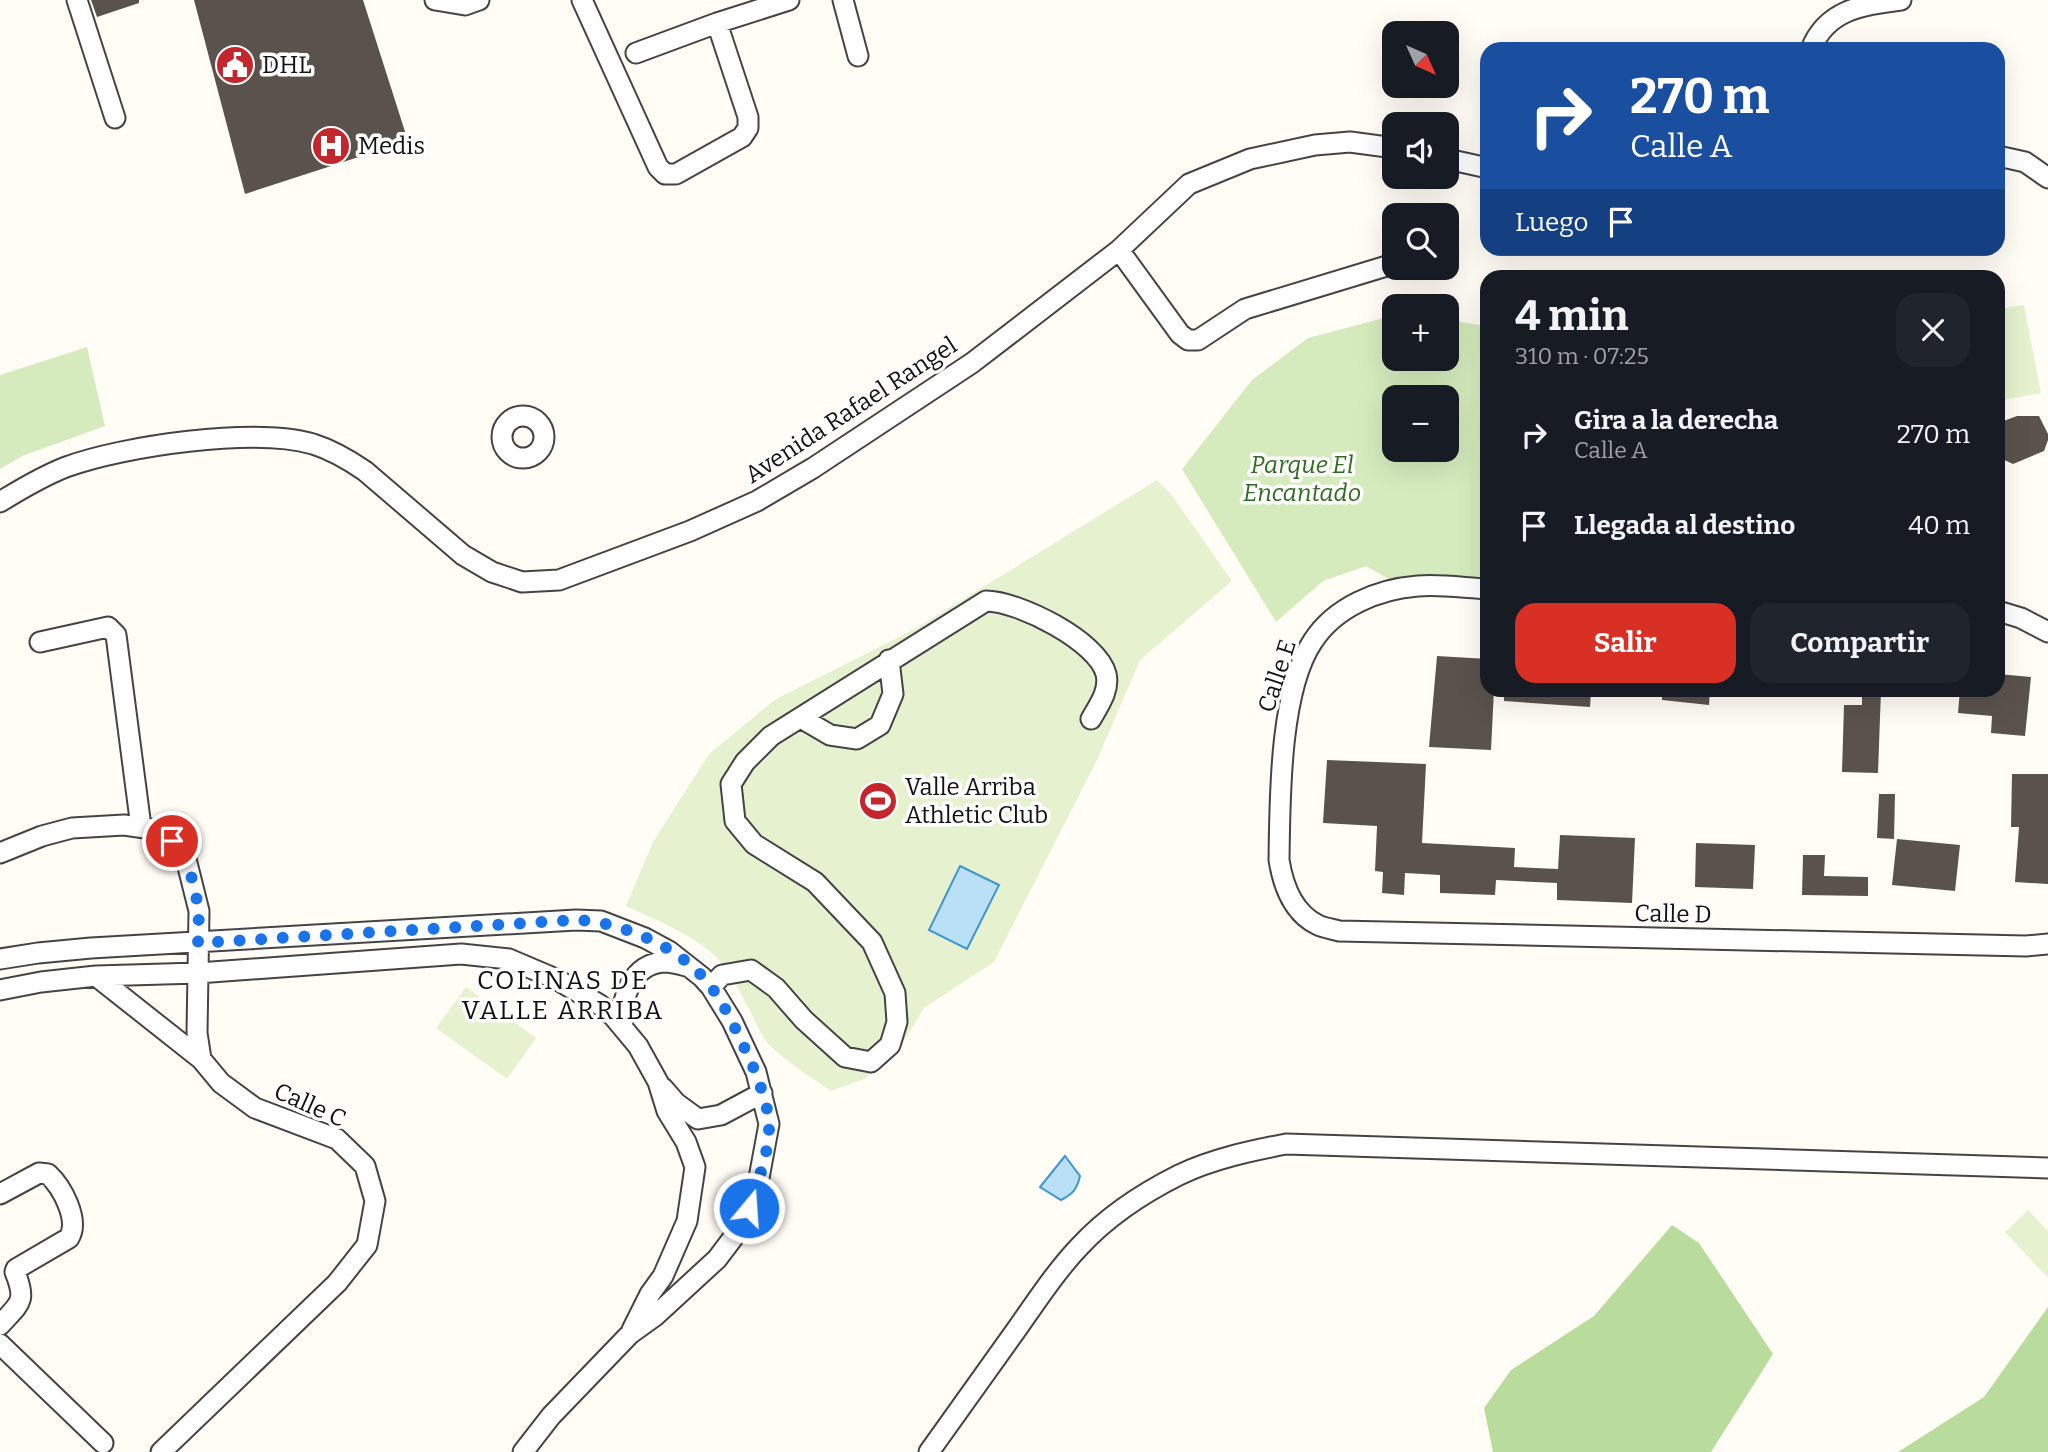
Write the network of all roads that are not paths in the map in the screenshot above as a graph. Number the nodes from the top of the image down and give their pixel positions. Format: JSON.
{"nodes":[{"id":1,"x":78,"y":0,"type":"edge"},
{"id":2,"x":435,"y":0,"type":"edge"},
{"id":3,"x":479,"y":0,"type":"edge"},
{"id":4,"x":582,"y":0,"type":"edge"},
{"id":5,"x":789,"y":0,"type":"edge"},
{"id":6,"x":843,"y":0,"type":"edge"},
{"id":7,"x":1901,"y":0,"type":"edge"},
{"id":8,"x":717,"y":23,"type":"junction"},
{"id":9,"x":1814,"y":42,"type":"edge"},
{"id":10,"x":636,"y":53,"type":"dead end"},
{"id":11,"x":858,"y":56,"type":"dead end"},
{"id":12,"x":115,"y":118,"type":"dead end"},
{"id":13,"x":1382,"y":146,"type":"edge"},
{"id":14,"x":2005,"y":158,"type":"edge"},
{"id":15,"x":1459,"y":162,"type":"edge"},
{"id":16,"x":1480,"y":166,"type":"edge"},
{"id":17,"x":2048,"y":178,"type":"edge"},
{"id":18,"x":1119,"y":250,"type":"junction"},
{"id":19,"x":1382,"y":267,"type":"edge"},
{"id":20,"x":0,"y":502,"type":"edge"},
{"id":21,"x":1480,"y":589,"type":"edge"},
{"id":22,"x":2005,"y":611,"type":"edge"},
{"id":23,"x":2005,"y":612,"type":"edge"},
{"id":24,"x":2048,"y":614,"type":"edge"},
{"id":25,"x":2048,"y":632,"type":"edge"},
{"id":26,"x":40,"y":642,"type":"dead end"},
{"id":27,"x":890,"y":660,"type":"junction"},
{"id":28,"x":802,"y":718,"type":"junction"},
{"id":29,"x":1091,"y":719,"type":"dead end"},
{"id":30,"x":141,"y":827,"type":"junction"},
{"id":31,"x":0,"y":853,"type":"edge"},
{"id":32,"x":1302,"y":912,"type":"joint"},
{"id":33,"x":198,"y":943,"type":"junction"},
{"id":34,"x":2048,"y":944,"type":"edge"},
{"id":35,"x":0,"y":959,"type":"edge"},
{"id":36,"x":691,"y":967,"type":"junction"},
{"id":37,"x":198,"y":973,"type":"junction"},
{"id":38,"x":96,"y":976,"type":"junction"},
{"id":39,"x":711,"y":987,"type":"junction"},
{"id":40,"x":0,"y":990,"type":"edge"},
{"id":41,"x":623,"y":1027,"type":"junction"},
{"id":42,"x":201,"y":1059,"type":"junction"},
{"id":43,"x":658,"y":1082,"type":"junction"},
{"id":44,"x":761,"y":1093,"type":"junction"},
{"id":45,"x":2048,"y":1168,"type":"edge"},
{"id":46,"x":0,"y":1194,"type":"edge"},
{"id":47,"x":0,"y":1325,"type":"edge"},
{"id":48,"x":630,"y":1334,"type":"junction"},
{"id":49,"x":0,"y":1344,"type":"edge"},
{"id":50,"x":103,"y":1443,"type":"dead end"},
{"id":51,"x":160,"y":1452,"type":"edge"},
{"id":52,"x":523,"y":1452,"type":"edge"},
{"id":53,"x":929,"y":1452,"type":"edge"}],
"edges":[{"from":1,"to":12,"type":"street"},
{"from":2,"to":3,"type":"street"},
{"from":4,"to":8,"type":"street"},
{"from":5,"to":8,"type":"street"},
{"from":6,"to":11,"type":"street"},
{"from":7,"to":9,"type":"street"},
{"from":8,"to":10,"type":"street"},
{"from":13,"to":18,"type":"street","name":"Avenida Rafael Rangel"},
{"from":14,"to":17,"type":"street"},
{"from":15,"to":16,"type":"street"},
{"from":18,"to":19,"type":"street"},
{"from":18,"to":20,"type":"street","name":"Avenida Rafael Rangel"},
{"from":21,"to":32,"type":"street","name":"Calle E"},
{"from":22,"to":24,"type":"street"},
{"from":23,"to":25,"type":"street"},
{"from":26,"to":30,"type":"street"},
{"from":27,"to":28,"type":"street"},
{"from":27,"to":28,"type":"street"},
{"from":27,"to":29,"type":"street"},
{"from":28,"to":39,"type":"street"},
{"from":30,"to":31,"type":"street"},
{"from":30,"to":33,"type":"street"},
{"from":32,"to":34,"type":"street","name":"Calle D"},
{"from":33,"to":35,"type":"street"},
{"from":33,"to":36,"type":"street"},
{"from":33,"to":37,"type":"street"},
{"from":36,"to":39,"type":"street"},
{"from":36,"to":41,"type":"street"},
{"from":37,"to":38,"type":"street"},
{"from":37,"to":41,"type":"street"},
{"from":37,"to":42,"type":"street"},
{"from":38,"to":40,"type":"street"},
{"from":38,"to":42,"type":"street","name":"Calle C"},
{"from":39,"to":44,"type":"street"},
{"from":41,"to":43,"type":"street"},
{"from":42,"to":51,"type":"street","name":"Calle C"},
{"from":43,"to":44,"type":"street"},
{"from":43,"to":48,"type":"street"},
{"from":44,"to":48,"type":"street"},
{"from":45,"to":53,"type":"street"},
{"from":46,"to":47,"type":"street"},
{"from":48,"to":52,"type":"street"},
{"from":49,"to":50,"type":"street"}]}
